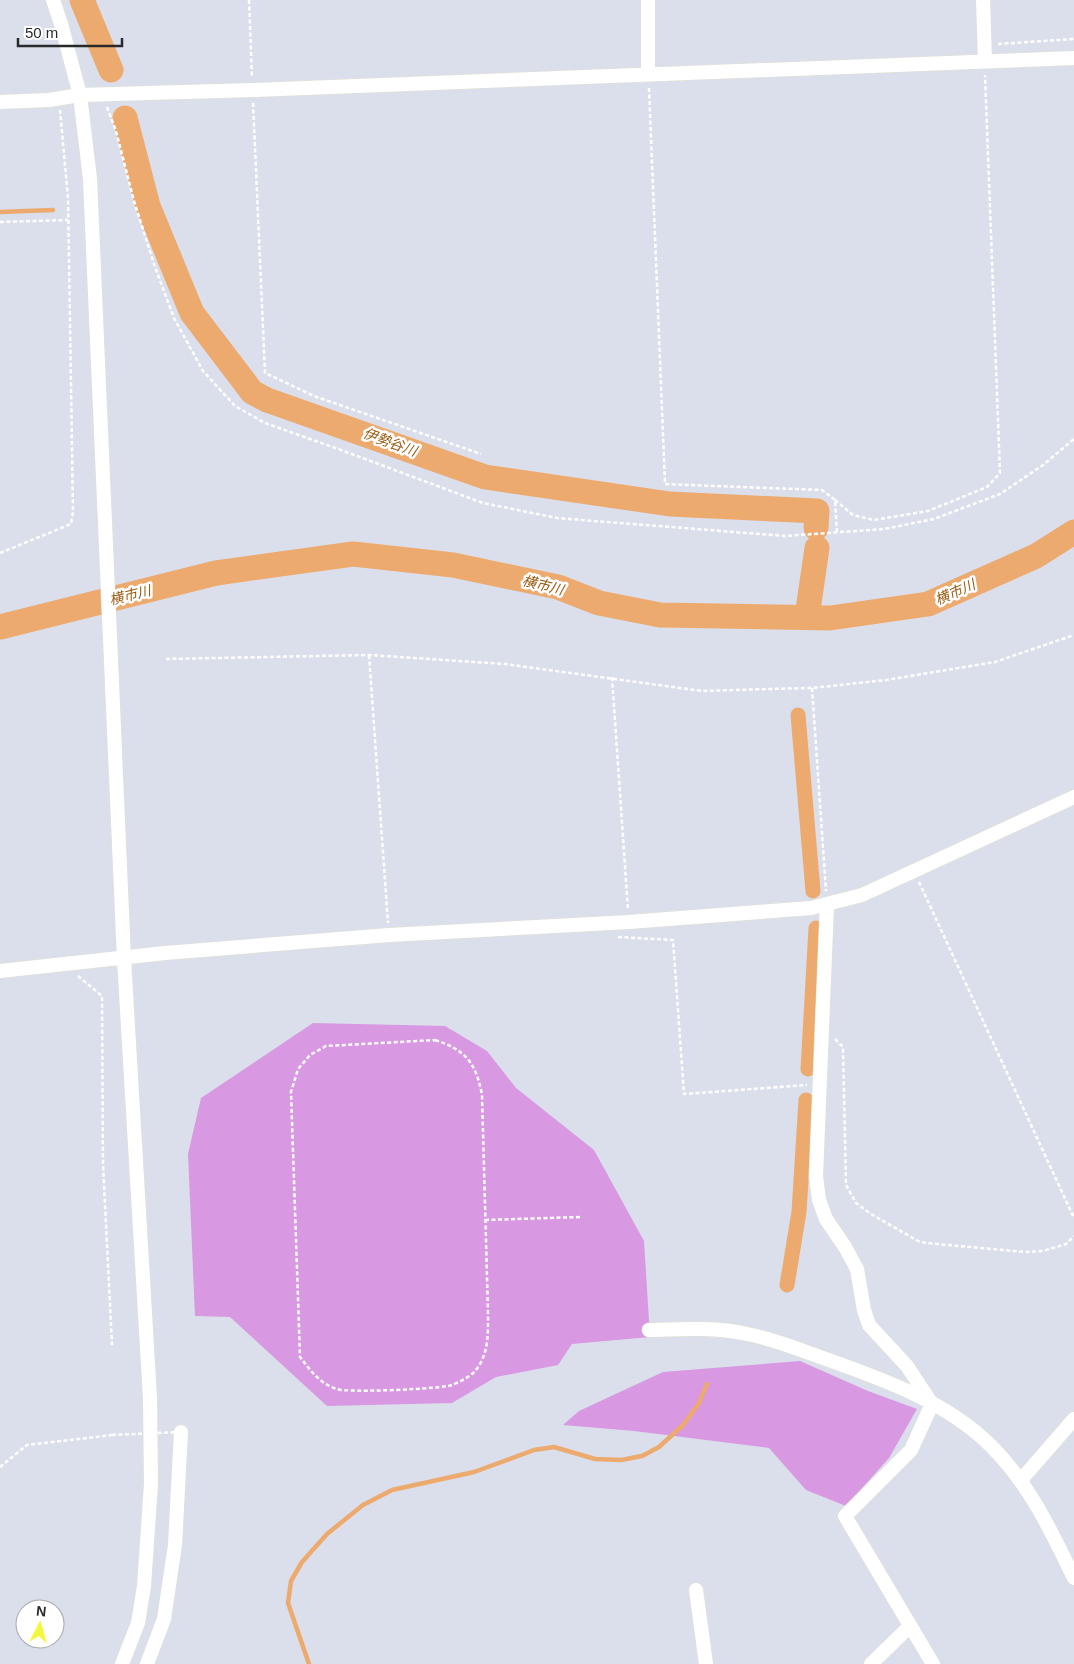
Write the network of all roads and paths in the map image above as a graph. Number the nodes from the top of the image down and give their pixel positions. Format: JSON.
{"nodes":[{"id":1,"x":53,"y":0,"type":"edge"},
{"id":2,"x":249,"y":0,"type":"edge"},
{"id":3,"x":648,"y":0,"type":"edge"},
{"id":4,"x":982,"y":0,"type":"edge"},
{"id":5,"x":1074,"y":39,"type":"edge"},
{"id":6,"x":984,"y":45,"type":"junction"},
{"id":7,"x":1074,"y":58,"type":"edge"},
{"id":8,"x":985,"y":61,"type":"junction"},
{"id":9,"x":648,"y":74,"type":"junction"},
{"id":10,"x":252,"y":90,"type":"junction"},
{"id":11,"x":102,"y":94,"type":"junction"},
{"id":12,"x":80,"y":95,"type":"junction"},
{"id":13,"x":59,"y":99,"type":"junction"},
{"id":14,"x":0,"y":102,"type":"edge"},
{"id":15,"x":68,"y":220,"type":"junction"},
{"id":16,"x":0,"y":222,"type":"edge"},
{"id":17,"x":1074,"y":440,"type":"edge"},
{"id":18,"x":480,"y":454,"type":"dead end"},
{"id":19,"x":835,"y":500,"type":"junction"},
{"id":20,"x":837,"y":533,"type":"junction"},
{"id":21,"x":0,"y":553,"type":"edge"},
{"id":22,"x":1074,"y":635,"type":"edge"},
{"id":23,"x":369,"y":656,"type":"junction"},
{"id":24,"x":166,"y":659,"type":"dead end"},
{"id":25,"x":612,"y":677,"type":"junction"},
{"id":26,"x":812,"y":688,"type":"junction"},
{"id":27,"x":1074,"y":797,"type":"edge"},
{"id":28,"x":915,"y":872,"type":"junction"},
{"id":29,"x":827,"y":905,"type":"junction"},
{"id":30,"x":629,"y":922,"type":"junction"},
{"id":31,"x":389,"y":935,"type":"junction"},
{"id":32,"x":611,"y":935,"type":"dead end"},
{"id":33,"x":124,"y":959,"type":"junction"},
{"id":34,"x":66,"y":965,"type":"junction"},
{"id":35,"x":0,"y":971,"type":"edge"},
{"id":36,"x":822,"y":1024,"type":"junction"},
{"id":37,"x":820,"y":1084,"type":"junction"},
{"id":38,"x":580,"y":1217,"type":"dead end"},
{"id":39,"x":1074,"y":1218,"type":"edge"},
{"id":40,"x":485,"y":1220,"type":"junction"},
{"id":41,"x":1074,"y":1236,"type":"edge"},
{"id":42,"x":650,"y":1330,"type":"dead end"},
{"id":43,"x":112,"y":1345,"type":"dead end"},
{"id":44,"x":932,"y":1404,"type":"junction"},
{"id":45,"x":1074,"y":1420,"type":"edge"},
{"id":46,"x":181,"y":1432,"type":"joint"},
{"id":47,"x":0,"y":1467,"type":"edge"},
{"id":48,"x":1021,"y":1480,"type":"junction"},
{"id":49,"x":1074,"y":1578,"type":"edge"},
{"id":50,"x":696,"y":1590,"type":"dead end"},
{"id":51,"x":910,"y":1626,"type":"junction"},
{"id":52,"x":122,"y":1664,"type":"edge"},
{"id":53,"x":148,"y":1664,"type":"edge"},
{"id":54,"x":706,"y":1664,"type":"edge"},
{"id":55,"x":871,"y":1664,"type":"edge"},
{"id":56,"x":933,"y":1664,"type":"edge"}],
"edges":[{"from":1,"to":12,"type":"street"},
{"from":2,"to":10,"type":"path"},
{"from":3,"to":9,"type":"street"},
{"from":4,"to":6,"type":"street"},
{"from":5,"to":6,"type":"path"},
{"from":6,"to":8,"type":"street"},
{"from":7,"to":8,"type":"street"},
{"from":8,"to":9,"type":"street"},
{"from":8,"to":19,"type":"path"},
{"from":9,"to":10,"type":"street"},
{"from":9,"to":19,"type":"path"},
{"from":10,"to":11,"type":"street"},
{"from":10,"to":18,"type":"path"},
{"from":11,"to":12,"type":"street"},
{"from":11,"to":20,"type":"path"},
{"from":12,"to":13,"type":"street"},
{"from":12,"to":33,"type":"street"},
{"from":13,"to":14,"type":"street"},
{"from":13,"to":15,"type":"path"},
{"from":15,"to":16,"type":"path"},
{"from":15,"to":21,"type":"path"},
{"from":17,"to":20,"type":"path"},
{"from":19,"to":20,"type":"path"},
{"from":22,"to":26,"type":"path"},
{"from":23,"to":24,"type":"path"},
{"from":23,"to":25,"type":"path"},
{"from":23,"to":31,"type":"path"},
{"from":25,"to":26,"type":"path"},
{"from":25,"to":30,"type":"path"},
{"from":26,"to":29,"type":"path"},
{"from":27,"to":28,"type":"street"},
{"from":28,"to":29,"type":"street"},
{"from":28,"to":39,"type":"path"},
{"from":29,"to":30,"type":"street"},
{"from":29,"to":36,"type":"street"},
{"from":30,"to":31,"type":"street"},
{"from":31,"to":33,"type":"street"},
{"from":32,"to":37,"type":"path"},
{"from":33,"to":34,"type":"street"},
{"from":33,"to":52,"type":"street"},
{"from":34,"to":35,"type":"street"},
{"from":34,"to":43,"type":"path"},
{"from":36,"to":37,"type":"street"},
{"from":36,"to":41,"type":"path"},
{"from":37,"to":44,"type":"street"},
{"from":38,"to":40,"type":"path"},
{"from":40,"to":40,"type":"path"},
{"from":42,"to":44,"type":"street"},
{"from":44,"to":48,"type":"street"},
{"from":44,"to":51,"type":"street"},
{"from":45,"to":48,"type":"street"},
{"from":46,"to":47,"type":"path","bridge":true},
{"from":46,"to":53,"type":"street"},
{"from":48,"to":49,"type":"street"},
{"from":50,"to":54,"type":"street"},
{"from":51,"to":55,"type":"street"},
{"from":51,"to":56,"type":"street"}]}
